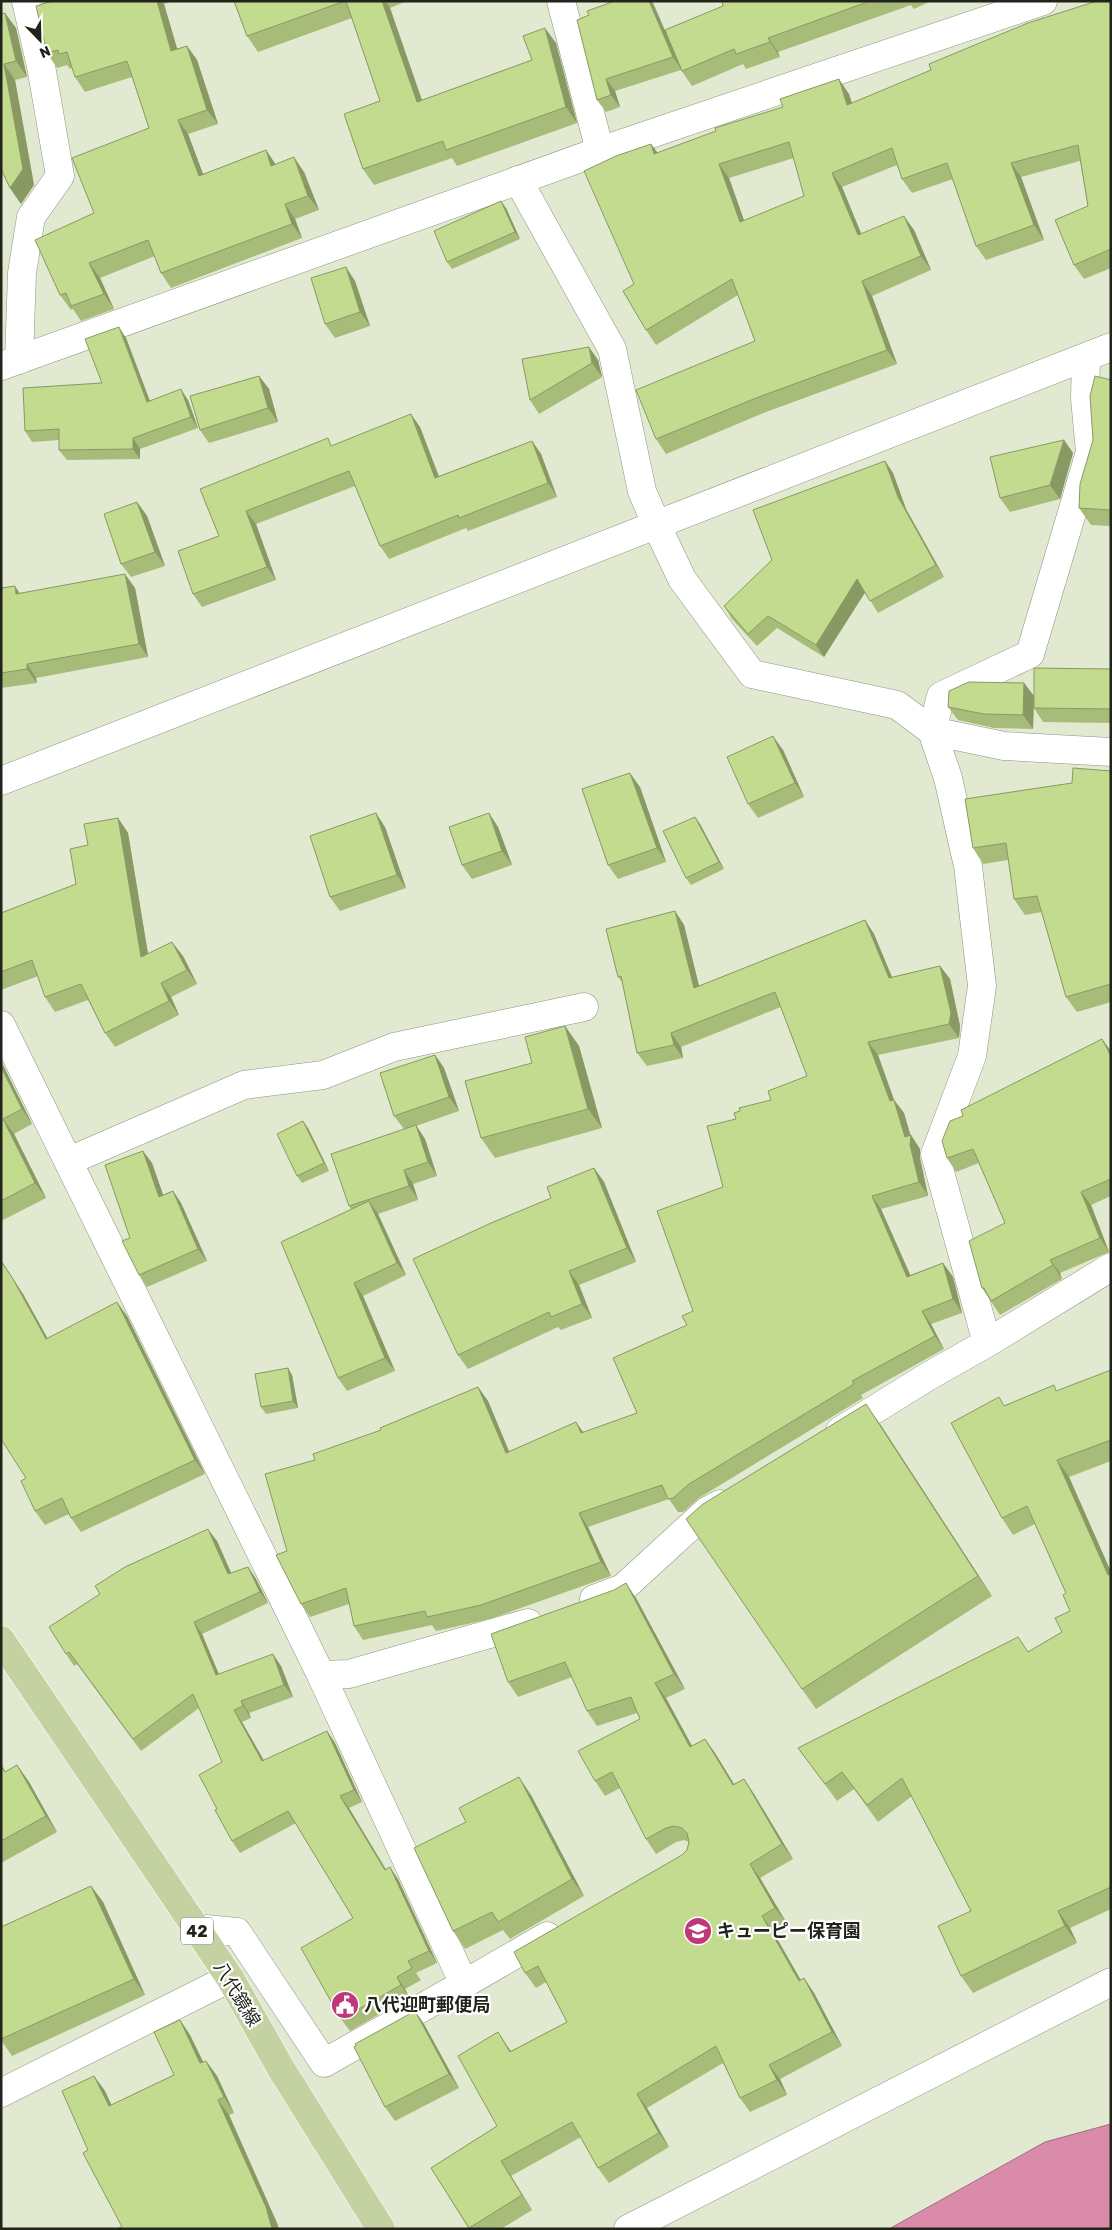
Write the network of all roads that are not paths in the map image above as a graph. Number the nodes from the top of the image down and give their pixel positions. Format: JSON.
{"nodes":[{"id":1,"x":26,"y":1,"type":"edge"},
{"id":2,"x":561,"y":1,"type":"edge"},
{"id":3,"x":1043,"y":1,"type":"edge"},
{"id":4,"x":600,"y":151,"type":"junction"},
{"id":5,"x":518,"y":180,"type":"junction"},
{"id":6,"x":1111,"y":347,"type":"edge"},
{"id":7,"x":1086,"y":357,"type":"junction"},
{"id":8,"x":10,"y":363,"type":"edge"},
{"id":9,"x":657,"y":526,"type":"junction"},
{"id":10,"x":932,"y":731,"type":"junction"},
{"id":11,"x":1111,"y":752,"type":"edge"},
{"id":12,"x":1,"y":781,"type":"edge"},
{"id":13,"x":584,"y":1007,"type":"dead end"},
{"id":14,"x":1,"y":1025,"type":"edge"},
{"id":15,"x":69,"y":1161,"type":"junction"},
{"id":16,"x":1111,"y":1267,"type":"edge"},
{"id":17,"x":987,"y":1344,"type":"junction"},
{"id":18,"x":817,"y":1444,"type":"edge"},
{"id":19,"x":741,"y":1491,"type":"edge"},
{"id":20,"x":1,"y":1640,"type":"edge"},
{"id":21,"x":321,"y":1674,"type":"junction"},
{"id":22,"x":566,"y":1925,"type":"edge"},
{"id":23,"x":195,"y":1928,"type":"junction"},
{"id":24,"x":230,"y":1978,"type":"junction"},
{"id":25,"x":1111,"y":1982,"type":"edge"},
{"id":26,"x":464,"y":1984,"type":"junction"},
{"id":27,"x":1,"y":2093,"type":"edge"},
{"id":28,"x":382,"y":2229,"type":"edge"},
{"id":29,"x":628,"y":2229,"type":"edge"}],
"edges":[{"from":1,"to":8,"type":"street"},
{"from":2,"to":4,"type":"street"},
{"from":3,"to":4,"type":"street"},
{"from":4,"to":5,"type":"street"},
{"from":5,"to":8,"type":"street"},
{"from":5,"to":9,"type":"street"},
{"from":6,"to":7,"type":"street"},
{"from":7,"to":9,"type":"street"},
{"from":7,"to":10,"type":"street"},
{"from":9,"to":10,"type":"street"},
{"from":9,"to":12,"type":"street"},
{"from":10,"to":11,"type":"street"},
{"from":10,"to":17,"type":"street"},
{"from":13,"to":15,"type":"street"},
{"from":14,"to":15,"type":"street"},
{"from":15,"to":21,"type":"street"},
{"from":16,"to":17,"type":"street"},
{"from":17,"to":18,"type":"street"},
{"from":19,"to":21,"type":"street"},
{"from":20,"to":23,"type":"main road","name":"八代鏡線","number":"42"},
{"from":21,"to":26,"type":"street"},
{"from":22,"to":26,"type":"street"},
{"from":23,"to":24,"type":"main road","name":"八代鏡線","number":"42"},
{"from":23,"to":26,"type":"street"},
{"from":24,"to":27,"type":"street"},
{"from":24,"to":28,"type":"main road","name":"八代鏡線","number":"42"},
{"from":25,"to":29,"type":"street"}]}
